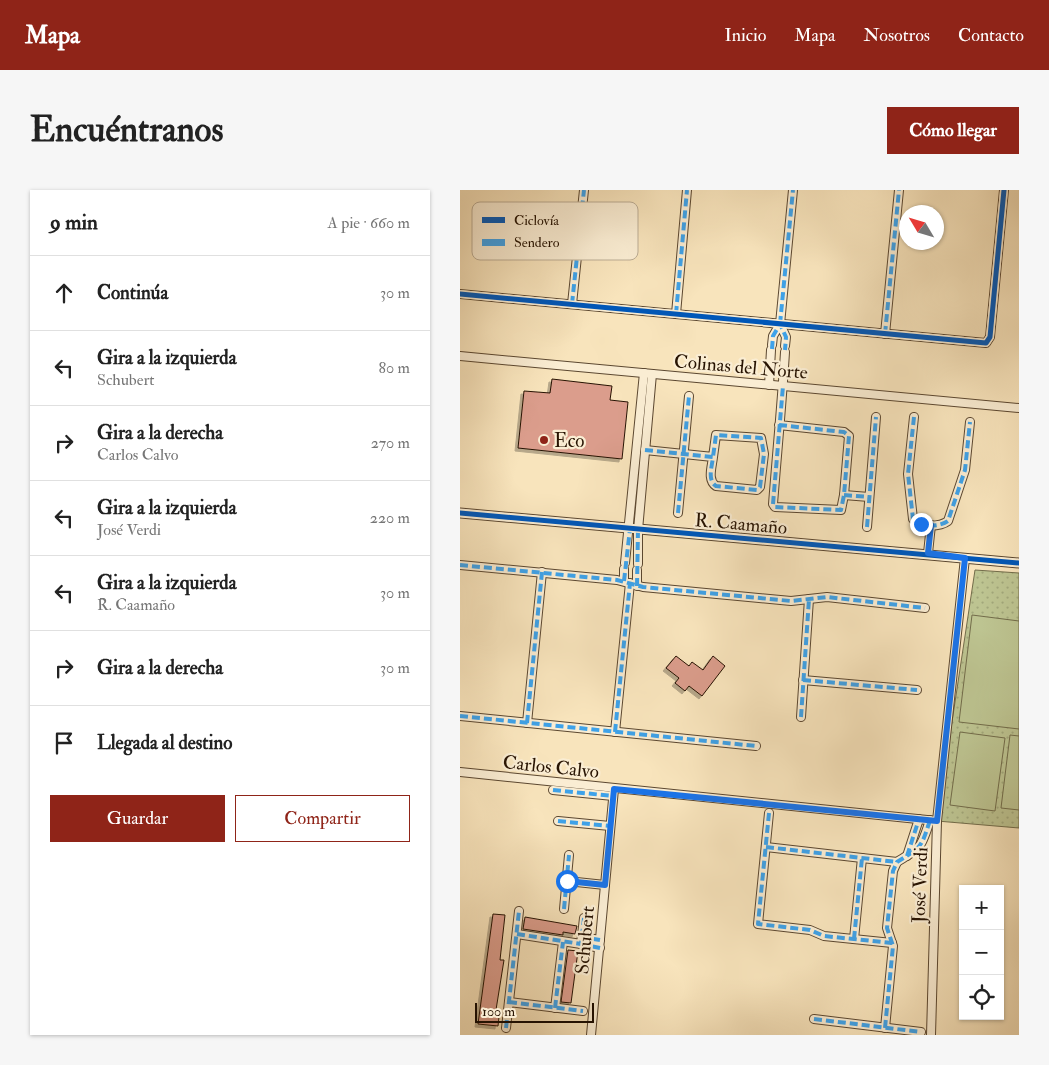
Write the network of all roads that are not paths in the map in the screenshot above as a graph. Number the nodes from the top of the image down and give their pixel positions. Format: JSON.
{"nodes":[{"id":1,"x":688,"y":190,"type":"edge"},
{"id":2,"x":793,"y":190,"type":"edge"},
{"id":3,"x":899,"y":190,"type":"edge"},
{"id":4,"x":1004,"y":190,"type":"edge"},
{"id":5,"x":577,"y":260,"type":"edge"},
{"id":6,"x":460,"y":294,"type":"edge"},
{"id":7,"x":572,"y":304,"type":"junction"},
{"id":8,"x":676,"y":314,"type":"junction"},
{"id":9,"x":780,"y":324,"type":"junction"},
{"id":10,"x":885,"y":334,"type":"junction"},
{"id":11,"x":460,"y":356,"type":"edge"},
{"id":12,"x":644,"y":373,"type":"junction"},
{"id":13,"x":652,"y":374,"type":"junction"},
{"id":14,"x":769,"y":385,"type":"junction"},
{"id":15,"x":783,"y":386,"type":"junction"},
{"id":16,"x":689,"y":396,"type":"dead end"},
{"id":17,"x":1019,"y":408,"type":"edge"},
{"id":18,"x":876,"y":417,"type":"dead end"},
{"id":19,"x":914,"y":417,"type":"dead end"},
{"id":20,"x":970,"y":422,"type":"dead end"},
{"id":21,"x":779,"y":425,"type":"junction"},
{"id":22,"x":646,"y":450,"type":"junction"},
{"id":23,"x":684,"y":454,"type":"junction"},
{"id":24,"x":713,"y":457,"type":"junction"},
{"id":25,"x":844,"y":495,"type":"junction"},
{"id":26,"x":869,"y":497,"type":"junction"},
{"id":27,"x":460,"y":513,"type":"edge"},
{"id":28,"x":678,"y":513,"type":"dead end"},
{"id":29,"x":931,"y":525,"type":"junction"},
{"id":30,"x":867,"y":527,"type":"dead end"},
{"id":31,"x":634,"y":529,"type":"junction"},
{"id":32,"x":928,"y":553,"type":"junction"},
{"id":33,"x":965,"y":558,"type":"junction"},
{"id":34,"x":1019,"y":563,"type":"edge"},
{"id":35,"x":460,"y":564,"type":"edge"},
{"id":36,"x":542,"y":572,"type":"junction"},
{"id":37,"x":630,"y":583,"type":"junction"},
{"id":38,"x":809,"y":599,"type":"junction"},
{"id":39,"x":925,"y":608,"type":"dead end"},
{"id":40,"x":803,"y":680,"type":"junction"},
{"id":41,"x":917,"y":690,"type":"dead end"},
{"id":42,"x":460,"y":716,"type":"edge"},
{"id":43,"x":800,"y":717,"type":"dead end"},
{"id":44,"x":527,"y":723,"type":"junction"},
{"id":45,"x":615,"y":732,"type":"junction"},
{"id":46,"x":756,"y":746,"type":"dead end"},
{"id":47,"x":460,"y":772,"type":"edge"},
{"id":48,"x":553,"y":790,"type":"dead end"},
{"id":49,"x":613,"y":792,"type":"junction"},
{"id":50,"x":769,"y":813,"type":"dead end"},
{"id":51,"x":920,"y":819,"type":"junction"},
{"id":52,"x":558,"y":820,"type":"dead end"},
{"id":53,"x":933,"y":820,"type":"junction"},
{"id":54,"x":610,"y":826,"type":"junction"},
{"id":55,"x":766,"y":847,"type":"junction"},
{"id":56,"x":569,"y":855,"type":"dead end"},
{"id":57,"x":907,"y":856,"type":"junction"},
{"id":58,"x":862,"y":858,"type":"junction"},
{"id":59,"x":896,"y":862,"type":"junction"},
{"id":60,"x":567,"y":881,"type":"junction"},
{"id":61,"x":605,"y":885,"type":"junction"},
{"id":62,"x":564,"y":909,"type":"dead end"},
{"id":63,"x":520,"y":911,"type":"dead end"},
{"id":64,"x":584,"y":918,"type":"dead end"},
{"id":65,"x":517,"y":934,"type":"junction"},
{"id":66,"x":854,"y":939,"type":"junction"},
{"id":67,"x":581,"y":941,"type":"junction"},
{"id":68,"x":563,"y":942,"type":"junction"},
{"id":69,"x":892,"y":943,"type":"junction"},
{"id":70,"x":600,"y":944,"type":"junction"},
{"id":71,"x":509,"y":1002,"type":"junction"},
{"id":72,"x":555,"y":1008,"type":"junction"},
{"id":73,"x":583,"y":1011,"type":"dead end"},
{"id":74,"x":814,"y":1019,"type":"dead end"},
{"id":75,"x":506,"y":1028,"type":"dead end"},
{"id":76,"x":885,"y":1028,"type":"junction"},
{"id":77,"x":921,"y":1032,"type":"dead end"},
{"id":78,"x":591,"y":1035,"type":"edge"},
{"id":79,"x":931,"y":1035,"type":"edge"}],
"edges":[{"from":1,"to":8,"type":"street"},
{"from":2,"to":9,"type":"street"},
{"from":3,"to":10,"type":"street"},
{"from":4,"to":10,"type":"street"},
{"from":5,"to":7,"type":"street"},
{"from":6,"to":7,"type":"street"},
{"from":7,"to":8,"type":"street"},
{"from":8,"to":9,"type":"street"},
{"from":9,"to":10,"type":"street"},
{"from":9,"to":14,"type":"street"},
{"from":9,"to":15,"type":"street"},
{"from":11,"to":12,"type":"street","name":"Colinas del Norte"},
{"from":12,"to":13,"type":"street","name":"Colinas del Norte"},
{"from":12,"to":31,"type":"street"},
{"from":13,"to":14,"type":"street","name":"Colinas del Norte"},
{"from":13,"to":22,"type":"street"},
{"from":14,"to":15,"type":"street","name":"Colinas del Norte"},
{"from":15,"to":17,"type":"street","name":"Colinas del Norte"},
{"from":15,"to":21,"type":"street"},
{"from":16,"to":23,"type":"street"},
{"from":18,"to":26,"type":"street"},
{"from":19,"to":29,"type":"street"},
{"from":20,"to":29,"type":"street"},
{"from":21,"to":25,"type":"street"},
{"from":21,"to":25,"type":"street"},
{"from":22,"to":23,"type":"street"},
{"from":22,"to":31,"type":"street"},
{"from":23,"to":24,"type":"street"},
{"from":23,"to":28,"type":"street"},
{"from":24,"to":24,"type":"street"},
{"from":25,"to":26,"type":"street"},
{"from":26,"to":30,"type":"street"},
{"from":27,"to":31,"type":"street","name":"R. Caamaño"},
{"from":29,"to":32,"type":"street"},
{"from":31,"to":32,"type":"street","name":"R. Caamaño"},
{"from":31,"to":37,"type":"street"},
{"from":31,"to":37,"type":"street"},
{"from":32,"to":33,"type":"street","name":"R. Caamaño"},
{"from":33,"to":34,"type":"street","name":"R. Caamaño"},
{"from":33,"to":53,"type":"street","name":"José Verdi"},
{"from":35,"to":36,"type":"street"},
{"from":36,"to":37,"type":"street"},
{"from":36,"to":44,"type":"street"},
{"from":37,"to":38,"type":"street"},
{"from":37,"to":45,"type":"street"},
{"from":38,"to":39,"type":"street"},
{"from":38,"to":40,"type":"street"},
{"from":40,"to":41,"type":"street"},
{"from":40,"to":43,"type":"street"},
{"from":42,"to":44,"type":"street"},
{"from":44,"to":45,"type":"street"},
{"from":45,"to":46,"type":"street"},
{"from":47,"to":49,"type":"street","name":"Carlos Calvo"},
{"from":48,"to":49,"type":"street"},
{"from":49,"to":51,"type":"street","name":"Carlos Calvo"},
{"from":49,"to":54,"type":"street","name":"Schubert"},
{"from":50,"to":55,"type":"street"},
{"from":51,"to":53,"type":"street","name":"Carlos Calvo"},
{"from":51,"to":57,"type":"street"},
{"from":52,"to":54,"type":"street"},
{"from":53,"to":57,"type":"street"},
{"from":53,"to":79,"type":"street","name":"José Verdi"},
{"from":54,"to":61,"type":"street","name":"Schubert"},
{"from":55,"to":58,"type":"street"},
{"from":55,"to":66,"type":"street"},
{"from":56,"to":60,"type":"street"},
{"from":57,"to":59,"type":"street"},
{"from":58,"to":59,"type":"street"},
{"from":58,"to":66,"type":"street"},
{"from":59,"to":69,"type":"street"},
{"from":60,"to":61,"type":"street"},
{"from":60,"to":62,"type":"street"},
{"from":61,"to":70,"type":"street","name":"Schubert"},
{"from":63,"to":65,"type":"street"},
{"from":64,"to":67,"type":"street"},
{"from":65,"to":68,"type":"street"},
{"from":65,"to":71,"type":"street"},
{"from":66,"to":69,"type":"street"},
{"from":67,"to":68,"type":"street"},
{"from":67,"to":70,"type":"street"},
{"from":68,"to":72,"type":"street"},
{"from":69,"to":76,"type":"street"},
{"from":70,"to":78,"type":"street","name":"Schubert"},
{"from":71,"to":72,"type":"street"},
{"from":71,"to":75,"type":"street"},
{"from":72,"to":73,"type":"street"},
{"from":74,"to":76,"type":"street"},
{"from":76,"to":77,"type":"street"}]}
